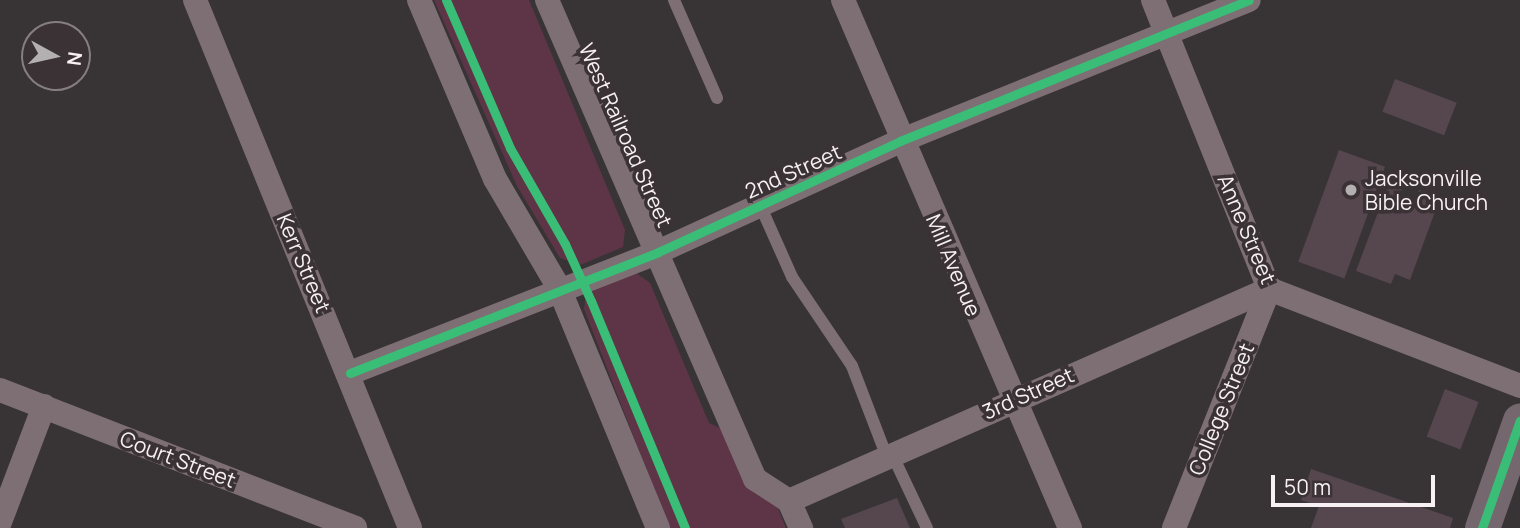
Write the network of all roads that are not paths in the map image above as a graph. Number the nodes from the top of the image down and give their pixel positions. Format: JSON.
{"nodes":[{"id":1,"x":195,"y":0,"type":"edge"},
{"id":2,"x":419,"y":0,"type":"edge"},
{"id":3,"x":547,"y":0,"type":"edge"},
{"id":4,"x":674,"y":0,"type":"edge"},
{"id":5,"x":843,"y":0,"type":"edge"},
{"id":6,"x":1153,"y":0,"type":"edge"},
{"id":7,"x":1249,"y":0,"type":"edge"},
{"id":8,"x":1168,"y":33,"type":"junction"},
{"id":9,"x":717,"y":98,"type":"dead end"},
{"id":10,"x":900,"y":141,"type":"junction"},
{"id":11,"x":760,"y":205,"type":"junction"},
{"id":12,"x":658,"y":252,"type":"junction"},
{"id":13,"x":559,"y":288,"type":"junction"},
{"id":14,"x":1269,"y":289,"type":"junction"},
{"id":15,"x":350,"y":373,"type":"junction"},
{"id":16,"x":1520,"y":386,"type":"edge"},
{"id":17,"x":0,"y":390,"type":"edge"},
{"id":18,"x":1012,"y":400,"type":"junction"},
{"id":19,"x":44,"y":406,"type":"junction"},
{"id":20,"x":1520,"y":420,"type":"edge"},
{"id":21,"x":889,"y":455,"type":"junction"},
{"id":22,"x":789,"y":501,"type":"junction"},
{"id":23,"x":0,"y":522,"type":"edge"},
{"id":24,"x":355,"y":528,"type":"edge"},
{"id":25,"x":410,"y":528,"type":"edge"},
{"id":26,"x":658,"y":528,"type":"edge"},
{"id":27,"x":802,"y":528,"type":"edge"},
{"id":28,"x":927,"y":528,"type":"edge"},
{"id":29,"x":1070,"y":528,"type":"edge"},
{"id":30,"x":1174,"y":528,"type":"edge"},
{"id":31,"x":1482,"y":528,"type":"edge"}],
"edges":[{"from":1,"to":15,"type":"street","name":"Kerr Street"},
{"from":2,"to":13,"type":"street"},
{"from":3,"to":12,"type":"street","name":"West Railroad Street"},
{"from":4,"to":9,"type":"lane"},
{"from":5,"to":10,"type":"street","name":"Mill Avenue"},
{"from":6,"to":8,"type":"street","name":"Anne Street"},
{"from":7,"to":8,"type":"street","name":"2nd Street"},
{"from":8,"to":10,"type":"street","name":"2nd Street"},
{"from":8,"to":14,"type":"street","name":"Anne Street"},
{"from":10,"to":11,"type":"street","name":"2nd Street"},
{"from":10,"to":18,"type":"street","name":"Mill Avenue"},
{"from":11,"to":12,"type":"street","name":"2nd Street"},
{"from":11,"to":21,"type":"lane"},
{"from":12,"to":13,"type":"street","name":"2nd Street"},
{"from":12,"to":22,"type":"street","name":"West Railroad Street"},
{"from":13,"to":15,"type":"street","name":"2nd Street"},
{"from":13,"to":26,"type":"street"},
{"from":14,"to":16,"type":"street","name":"Anne Street"},
{"from":14,"to":18,"type":"street","name":"3rd Street"},
{"from":14,"to":30,"type":"street","name":"College Street"},
{"from":15,"to":25,"type":"street","name":"Kerr Street"},
{"from":17,"to":19,"type":"street","name":"Court Street"},
{"from":18,"to":21,"type":"street","name":"3rd Street"},
{"from":18,"to":29,"type":"street","name":"Mill Avenue"},
{"from":19,"to":23,"type":"street"},
{"from":19,"to":24,"type":"street","name":"Court Street"},
{"from":20,"to":31,"type":"main road"},
{"from":21,"to":22,"type":"street","name":"3rd Street"},
{"from":21,"to":28,"type":"lane"},
{"from":22,"to":27,"type":"street"}]}
